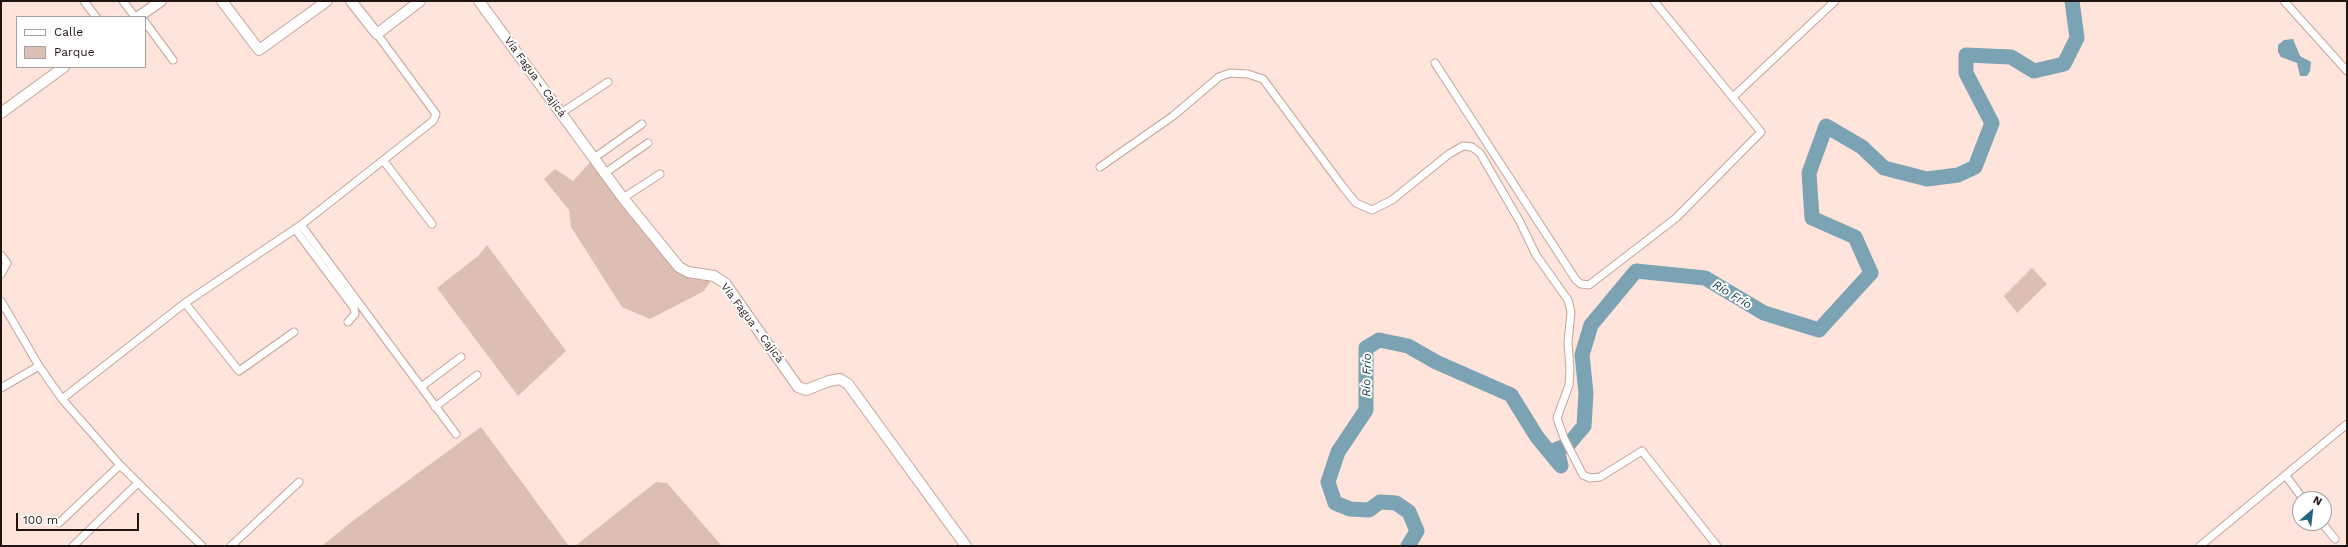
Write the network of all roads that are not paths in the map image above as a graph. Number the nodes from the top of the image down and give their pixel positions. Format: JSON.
{"nodes":[{"id":1,"x":84,"y":1,"type":"edge"},
{"id":2,"x":123,"y":1,"type":"edge"},
{"id":3,"x":161,"y":1,"type":"edge"},
{"id":4,"x":222,"y":1,"type":"edge"},
{"id":5,"x":327,"y":1,"type":"edge"},
{"id":6,"x":351,"y":1,"type":"edge"},
{"id":7,"x":1654,"y":1,"type":"edge"},
{"id":8,"x":1835,"y":1,"type":"edge"},
{"id":9,"x":2284,"y":1,"type":"edge"},
{"id":10,"x":416,"y":2,"type":"edge"},
{"id":11,"x":483,"y":2,"type":"edge"},
{"id":12,"x":95,"y":16,"type":"edge"},
{"id":13,"x":138,"y":16,"type":"edge"},
{"id":14,"x":142,"y":16,"type":"edge"},
{"id":15,"x":146,"y":26,"type":"edge"},
{"id":16,"x":377,"y":34,"type":"junction"},
{"id":17,"x":173,"y":60,"type":"dead end"},
{"id":18,"x":1435,"y":63,"type":"dead end"},
{"id":19,"x":63,"y":68,"type":"edge"},
{"id":20,"x":2347,"y":71,"type":"edge"},
{"id":21,"x":608,"y":82,"type":"dead end"},
{"id":22,"x":1733,"y":97,"type":"junction"},
{"id":23,"x":561,"y":112,"type":"junction"},
{"id":24,"x":1,"y":113,"type":"edge"},
{"id":25,"x":642,"y":124,"type":"dead end"},
{"id":26,"x":648,"y":143,"type":"dead end"},
{"id":27,"x":594,"y":158,"type":"junction"},
{"id":28,"x":383,"y":160,"type":"junction"},
{"id":29,"x":1100,"y":167,"type":"dead end"},
{"id":30,"x":605,"y":173,"type":"junction"},
{"id":31,"x":660,"y":174,"type":"dead end"},
{"id":32,"x":623,"y":198,"type":"junction"},
{"id":33,"x":432,"y":224,"type":"dead end"},
{"id":34,"x":301,"y":225,"type":"junction"},
{"id":35,"x":295,"y":229,"type":"junction"},
{"id":36,"x":1,"y":255,"type":"edge"},
{"id":37,"x":1,"y":274,"type":"edge"},
{"id":38,"x":1,"y":301,"type":"edge"},
{"id":39,"x":185,"y":303,"type":"junction"},
{"id":40,"x":348,"y":322,"type":"dead end"},
{"id":41,"x":294,"y":332,"type":"dead end"},
{"id":42,"x":461,"y":357,"type":"dead end"},
{"id":43,"x":39,"y":366,"type":"junction"},
{"id":44,"x":477,"y":375,"type":"dead end"},
{"id":45,"x":421,"y":387,"type":"junction"},
{"id":46,"x":1,"y":388,"type":"edge"},
{"id":47,"x":62,"y":399,"type":"junction"},
{"id":48,"x":435,"y":407,"type":"junction"},
{"id":49,"x":2347,"y":424,"type":"edge"},
{"id":50,"x":456,"y":434,"type":"dead end"},
{"id":51,"x":120,"y":465,"type":"junction"},
{"id":52,"x":2286,"y":476,"type":"junction"},
{"id":53,"x":299,"y":482,"type":"dead end"},
{"id":54,"x":138,"y":483,"type":"junction"},
{"id":55,"x":2298,"y":491,"type":"edge"},
{"id":56,"x":59,"y":524,"type":"dead end"},
{"id":57,"x":2328,"y":531,"type":"edge"},
{"id":58,"x":2335,"y":539,"type":"dead end"},
{"id":59,"x":73,"y":546,"type":"edge"},
{"id":60,"x":202,"y":546,"type":"edge"},
{"id":61,"x":231,"y":546,"type":"edge"},
{"id":62,"x":966,"y":546,"type":"edge"},
{"id":63,"x":1717,"y":546,"type":"edge"},
{"id":64,"x":2200,"y":546,"type":"edge"}],
"edges":[{"from":1,"to":12,"type":"street"},
{"from":2,"to":13,"type":"street"},
{"from":3,"to":14,"type":"street"},
{"from":4,"to":5,"type":"street"},
{"from":6,"to":16,"type":"street"},
{"from":7,"to":22,"type":"street"},
{"from":8,"to":22,"type":"street"},
{"from":9,"to":20,"type":"street"},
{"from":10,"to":16,"type":"street"},
{"from":11,"to":23,"type":"street","name":"Vía Fagua - Cajicá"},
{"from":15,"to":17,"type":"street"},
{"from":16,"to":28,"type":"street"},
{"from":18,"to":22,"type":"street"},
{"from":19,"to":24,"type":"street"},
{"from":21,"to":23,"type":"street"},
{"from":23,"to":27,"type":"street","name":"Vía Fagua - Cajicá"},
{"from":25,"to":27,"type":"street"},
{"from":26,"to":30,"type":"street"},
{"from":27,"to":30,"type":"street","name":"Vía Fagua - Cajicá"},
{"from":28,"to":33,"type":"street"},
{"from":28,"to":34,"type":"street"},
{"from":29,"to":63,"type":"street"},
{"from":30,"to":32,"type":"street","name":"Vía Fagua - Cajicá"},
{"from":31,"to":32,"type":"street"},
{"from":32,"to":62,"type":"street","name":"Vía Fagua - Cajicá"},
{"from":34,"to":35,"type":"street"},
{"from":34,"to":45,"type":"street"},
{"from":35,"to":39,"type":"street"},
{"from":35,"to":40,"type":"street"},
{"from":36,"to":37,"type":"street"},
{"from":38,"to":43,"type":"street"},
{"from":39,"to":41,"type":"street"},
{"from":39,"to":47,"type":"street"},
{"from":42,"to":45,"type":"street"},
{"from":43,"to":46,"type":"street"},
{"from":43,"to":47,"type":"street"},
{"from":44,"to":48,"type":"street"},
{"from":45,"to":48,"type":"street"},
{"from":47,"to":51,"type":"street"},
{"from":48,"to":50,"type":"street"},
{"from":49,"to":52,"type":"street"},
{"from":51,"to":54,"type":"street"},
{"from":51,"to":56,"type":"street"},
{"from":52,"to":55,"type":"street"},
{"from":52,"to":64,"type":"street"},
{"from":53,"to":61,"type":"street"},
{"from":54,"to":59,"type":"street"},
{"from":54,"to":60,"type":"street"},
{"from":57,"to":58,"type":"street"}]}
